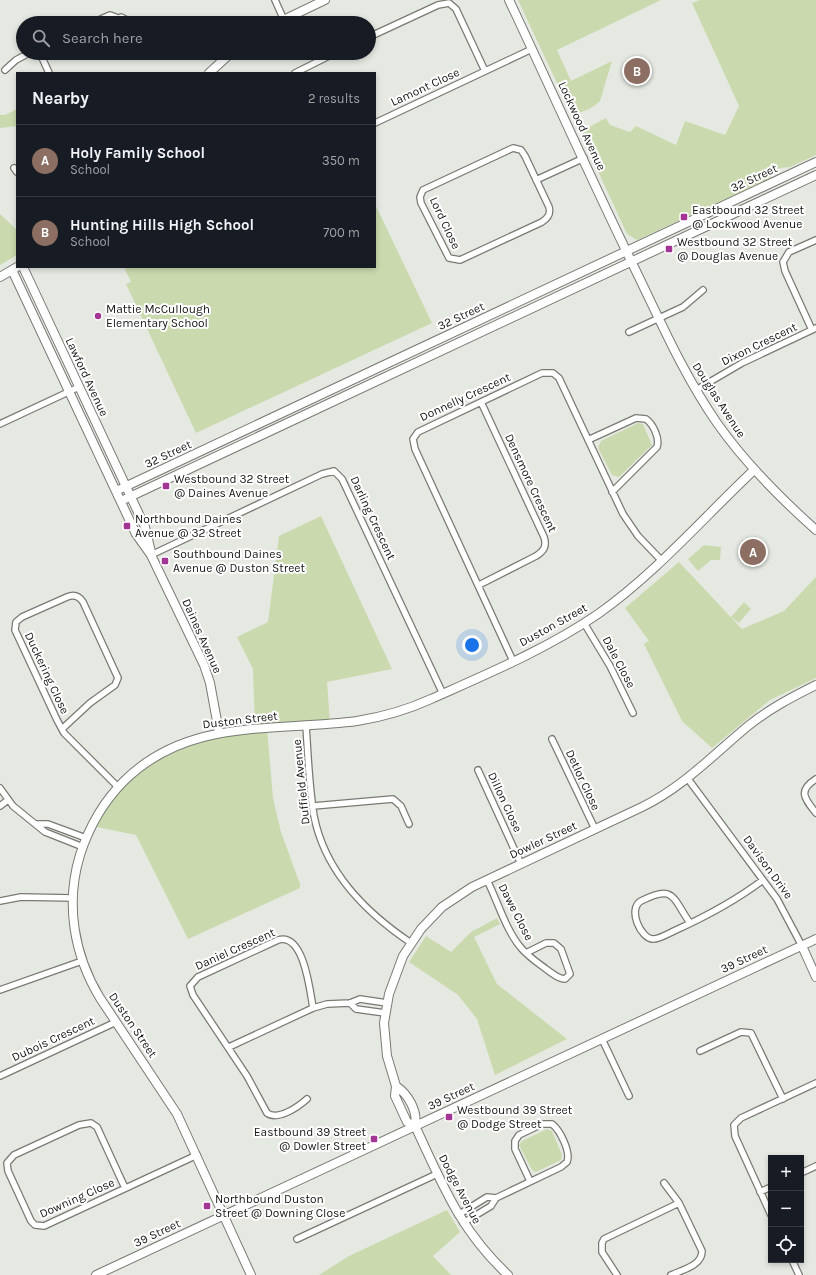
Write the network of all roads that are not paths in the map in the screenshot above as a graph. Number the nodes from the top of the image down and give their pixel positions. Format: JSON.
{"nodes":[{"id":1,"x":275,"y":0,"type":"edge"},
{"id":2,"x":325,"y":0,"type":"edge"},
{"id":3,"x":509,"y":0,"type":"edge"},
{"id":4,"x":279,"y":16,"type":"edge"},
{"id":5,"x":291,"y":16,"type":"edge"},
{"id":6,"x":376,"y":34,"type":"edge"},
{"id":7,"x":532,"y":49,"type":"junction"},
{"id":8,"x":17,"y":60,"type":"edge"},
{"id":9,"x":43,"y":60,"type":"edge"},
{"id":10,"x":224,"y":60,"type":"edge"},
{"id":11,"x":320,"y":60,"type":"edge"},
{"id":12,"x":5,"y":70,"type":"dead end"},
{"id":13,"x":485,"y":71,"type":"junction"},
{"id":14,"x":49,"y":72,"type":"edge"},
{"id":15,"x":209,"y":72,"type":"edge"},
{"id":16,"x":297,"y":72,"type":"edge"},
{"id":17,"x":376,"y":122,"type":"edge"},
{"id":18,"x":584,"y":158,"type":"junction"},
{"id":19,"x":816,"y":162,"type":"edge"},
{"id":20,"x":816,"y":175,"type":"edge"},
{"id":21,"x":536,"y":180,"type":"junction"},
{"id":22,"x":816,"y":240,"type":"edge"},
{"id":23,"x":627,"y":251,"type":"junction"},
{"id":24,"x":632,"y":262,"type":"junction"},
{"id":25,"x":14,"y":268,"type":"edge"},
{"id":26,"x":23,"y":268,"type":"edge"},
{"id":27,"x":0,"y":277,"type":"edge"},
{"id":28,"x":703,"y":290,"type":"dead end"},
{"id":29,"x":659,"y":319,"type":"junction"},
{"id":30,"x":814,"y":329,"type":"edge"},
{"id":31,"x":629,"y":332,"type":"dead end"},
{"id":32,"x":79,"y":387,"type":"junction"},
{"id":33,"x":696,"y":390,"type":"junction"},
{"id":34,"x":70,"y":392,"type":"junction"},
{"id":35,"x":481,"y":402,"type":"junction"},
{"id":36,"x":0,"y":424,"type":"edge"},
{"id":37,"x":588,"y":440,"type":"junction"},
{"id":38,"x":754,"y":470,"type":"junction"},
{"id":39,"x":126,"y":487,"type":"junction"},
{"id":40,"x":116,"y":491,"type":"junction"},
{"id":41,"x":612,"y":492,"type":"junction"},
{"id":42,"x":131,"y":497,"type":"junction"},
{"id":43,"x":121,"y":502,"type":"junction"},
{"id":44,"x":816,"y":530,"type":"edge"},
{"id":45,"x":151,"y":554,"type":"junction"},
{"id":46,"x":661,"y":560,"type":"junction"},
{"id":47,"x":478,"y":585,"type":"junction"},
{"id":48,"x":584,"y":623,"type":"junction"},
{"id":49,"x":514,"y":661,"type":"junction"},
{"id":50,"x":816,"y":685,"type":"edge"},
{"id":51,"x":443,"y":694,"type":"junction"},
{"id":52,"x":632,"y":713,"type":"dead end"},
{"id":53,"x":306,"y":725,"type":"junction"},
{"id":54,"x":62,"y":729,"type":"junction"},
{"id":55,"x":219,"y":732,"type":"junction"},
{"id":56,"x":552,"y":739,"type":"dead end"},
{"id":57,"x":478,"y":770,"type":"dead end"},
{"id":58,"x":688,"y":779,"type":"junction"},
{"id":59,"x":816,"y":779,"type":"edge"},
{"id":60,"x":118,"y":787,"type":"junction"},
{"id":61,"x":0,"y":788,"type":"edge"},
{"id":62,"x":8,"y":800,"type":"junction"},
{"id":63,"x":0,"y":806,"type":"edge"},
{"id":64,"x":313,"y":806,"type":"junction"},
{"id":65,"x":816,"y":813,"type":"edge"},
{"id":66,"x":37,"y":824,"type":"junction"},
{"id":67,"x":409,"y":824,"type":"dead end"},
{"id":68,"x":595,"y":830,"type":"junction"},
{"id":69,"x":86,"y":838,"type":"junction"},
{"id":70,"x":83,"y":847,"type":"junction"},
{"id":71,"x":522,"y":864,"type":"junction"},
{"id":72,"x":487,"y":880,"type":"junction"},
{"id":73,"x":763,"y":880,"type":"junction"},
{"id":74,"x":72,"y":898,"type":"junction"},
{"id":75,"x":0,"y":902,"type":"edge"},
{"id":76,"x":690,"y":924,"type":"junction"},
{"id":77,"x":816,"y":939,"type":"edge"},
{"id":78,"x":411,"y":943,"type":"junction"},
{"id":79,"x":802,"y":946,"type":"junction"},
{"id":80,"x":526,"y":953,"type":"junction"},
{"id":81,"x":82,"y":961,"type":"junction"},
{"id":82,"x":816,"y":977,"type":"edge"},
{"id":83,"x":0,"y":990,"type":"edge"},
{"id":84,"x":350,"y":1003,"type":"junction"},
{"id":85,"x":387,"y":1003,"type":"junction"},
{"id":86,"x":313,"y":1008,"type":"junction"},
{"id":87,"x":386,"y":1013,"type":"junction"},
{"id":88,"x":116,"y":1022,"type":"junction"},
{"id":89,"x":602,"y":1039,"type":"junction"},
{"id":90,"x":229,"y":1047,"type":"junction"},
{"id":91,"x":700,"y":1051,"type":"dead end"},
{"id":92,"x":0,"y":1076,"type":"edge"},
{"id":93,"x":816,"y":1083,"type":"edge"},
{"id":94,"x":629,"y":1096,"type":"dead end"},
{"id":95,"x":307,"y":1099,"type":"dead end"},
{"id":96,"x":783,"y":1099,"type":"junction"},
{"id":97,"x":415,"y":1126,"type":"junction"},
{"id":98,"x":196,"y":1155,"type":"junction"},
{"id":99,"x":816,"y":1166,"type":"edge"},
{"id":100,"x":804,"y":1172,"type":"edge"},
{"id":101,"x":437,"y":1174,"type":"junction"},
{"id":102,"x":530,"y":1181,"type":"junction"},
{"id":103,"x":664,"y":1183,"type":"dead end"},
{"id":104,"x":125,"y":1188,"type":"junction"},
{"id":105,"x":768,"y":1188,"type":"edge"},
{"id":106,"x":760,"y":1192,"type":"junction"},
{"id":107,"x":496,"y":1198,"type":"junction"},
{"id":108,"x":679,"y":1203,"type":"junction"},
{"id":109,"x":768,"y":1209,"type":"edge"},
{"id":110,"x":223,"y":1215,"type":"junction"},
{"id":111,"x":458,"y":1215,"type":"junction"},
{"id":112,"x":463,"y":1223,"type":"junction"},
{"id":113,"x":297,"y":1239,"type":"dead end"},
{"id":114,"x":793,"y":1263,"type":"edge"},
{"id":115,"x":96,"y":1275,"type":"edge"},
{"id":116,"x":251,"y":1275,"type":"edge"},
{"id":117,"x":508,"y":1275,"type":"edge"},
{"id":118,"x":617,"y":1275,"type":"edge"},
{"id":119,"x":671,"y":1275,"type":"edge"},
{"id":120,"x":799,"y":1275,"type":"edge"}],
"edges":[{"from":1,"to":4,"type":"street"},
{"from":2,"to":5,"type":"street"},
{"from":3,"to":7,"type":"street","name":"Lockwood Avenue"},
{"from":6,"to":13,"type":"street"},
{"from":7,"to":13,"type":"street","name":"Lamont Close"},
{"from":7,"to":18,"type":"street","name":"Lockwood Avenue"},
{"from":8,"to":12,"type":"street"},
{"from":9,"to":14,"type":"street"},
{"from":10,"to":15,"type":"street"},
{"from":11,"to":16,"type":"street"},
{"from":13,"to":17,"type":"street","name":"Lamont Close"},
{"from":18,"to":21,"type":"street"},
{"from":18,"to":23,"type":"street","name":"Lockwood Avenue"},
{"from":19,"to":23,"type":"street","name":"32 Street"},
{"from":20,"to":24,"type":"street","name":"32 Street"},
{"from":21,"to":21,"type":"street","name":"Lord Close"},
{"from":22,"to":30,"type":"street","name":"Dixon Crescent"},
{"from":23,"to":24,"type":"street","name":"Lockwood Avenue"},
{"from":23,"to":39,"type":"street","name":"32 Street"},
{"from":24,"to":29,"type":"street","name":"Douglas Avenue"},
{"from":24,"to":42,"type":"street","name":"32 Street"},
{"from":25,"to":27,"type":"street"},
{"from":25,"to":34,"type":"street","name":"Lawford Avenue"},
{"from":26,"to":32,"type":"street","name":"Lawford Avenue"},
{"from":28,"to":29,"type":"street"},
{"from":29,"to":31,"type":"street"},
{"from":29,"to":33,"type":"street","name":"Douglas Avenue"},
{"from":30,"to":33,"type":"street","name":"Dixon Crescent"},
{"from":32,"to":34,"type":"street"},
{"from":32,"to":39,"type":"street","name":"Lawford Avenue"},
{"from":33,"to":38,"type":"street","name":"Douglas Avenue"},
{"from":34,"to":36,"type":"street"},
{"from":34,"to":40,"type":"street","name":"Lawford Avenue"},
{"from":35,"to":37,"type":"street","name":"Donnelly Crescent"},
{"from":35,"to":47,"type":"street","name":"Densmore Crescent"},
{"from":35,"to":47,"type":"street","name":"Donnelly Crescent"},
{"from":37,"to":41,"type":"street","name":"Donnelly Crescent"},
{"from":37,"to":41,"type":"street"},
{"from":38,"to":44,"type":"street","name":"Douglas Avenue"},
{"from":38,"to":46,"type":"street","name":"Duston Street"},
{"from":39,"to":40,"type":"street","name":"32 Street"},
{"from":39,"to":42,"type":"street","name":"Lawford Avenue"},
{"from":40,"to":43,"type":"street","name":"Daines Avenue"},
{"from":41,"to":46,"type":"street","name":"Donnelly Crescent"},
{"from":42,"to":43,"type":"street","name":"32 Street"},
{"from":42,"to":45,"type":"street","name":"Daines Avenue"},
{"from":43,"to":45,"type":"street","name":"Daines Avenue"},
{"from":45,"to":51,"type":"street","name":"Darling Crescent"},
{"from":45,"to":55,"type":"street","name":"Daines Avenue"},
{"from":46,"to":48,"type":"street","name":"Duston Street"},
{"from":47,"to":49,"type":"street","name":"Donnelly Crescent"},
{"from":48,"to":49,"type":"street","name":"Duston Street"},
{"from":48,"to":52,"type":"street","name":"Dale Close"},
{"from":49,"to":51,"type":"street","name":"Duston Street"},
{"from":50,"to":58,"type":"street","name":"Dowler Street"},
{"from":51,"to":53,"type":"street","name":"Duston Street"},
{"from":53,"to":55,"type":"street","name":"Duston Street"},
{"from":53,"to":64,"type":"street","name":"Duffield Avenue"},
{"from":54,"to":54,"type":"street","name":"Duckering Close"},
{"from":54,"to":60,"type":"street","name":"Duckering Close"},
{"from":55,"to":60,"type":"street","name":"Duston Street"},
{"from":56,"to":68,"type":"street","name":"Detlor Close"},
{"from":57,"to":71,"type":"street","name":"Dillon Close"},
{"from":58,"to":68,"type":"street","name":"Dowler Street"},
{"from":58,"to":73,"type":"street","name":"Davison Drive"},
{"from":59,"to":65,"type":"street"},
{"from":60,"to":69,"type":"street","name":"Duston Street"},
{"from":61,"to":62,"type":"street"},
{"from":62,"to":63,"type":"street"},
{"from":62,"to":66,"type":"street"},
{"from":64,"to":67,"type":"street"},
{"from":64,"to":78,"type":"street","name":"Duffield Avenue"},
{"from":66,"to":69,"type":"street"},
{"from":66,"to":70,"type":"street"},
{"from":68,"to":71,"type":"street","name":"Dowler Street"},
{"from":69,"to":70,"type":"street","name":"Duston Street"},
{"from":70,"to":74,"type":"street","name":"Duston Street"},
{"from":71,"to":72,"type":"street","name":"Dowler Street"},
{"from":72,"to":78,"type":"street","name":"Dowler Street"},
{"from":72,"to":80,"type":"street","name":"Dawe Close"},
{"from":73,"to":76,"type":"street"},
{"from":73,"to":79,"type":"street","name":"Davison Drive"},
{"from":74,"to":75,"type":"street"},
{"from":74,"to":81,"type":"street","name":"Duston Street"},
{"from":76,"to":76,"type":"street"},
{"from":77,"to":79,"type":"street","name":"39 Street"},
{"from":78,"to":85,"type":"street","name":"Dowler Street"},
{"from":79,"to":82,"type":"street","name":"Davison Drive"},
{"from":79,"to":89,"type":"street","name":"39 Street"},
{"from":80,"to":80,"type":"street","name":"Dawe Close"},
{"from":81,"to":83,"type":"street"},
{"from":81,"to":88,"type":"street","name":"Duston Street"},
{"from":84,"to":85,"type":"street"},
{"from":84,"to":86,"type":"street"},
{"from":84,"to":87,"type":"street"},
{"from":85,"to":87,"type":"street","name":"Dowler Street"},
{"from":86,"to":90,"type":"street"},
{"from":86,"to":90,"type":"street","name":"Daniel Crescent"},
{"from":87,"to":97,"type":"street","name":"Dowler Street"},
{"from":88,"to":92,"type":"street","name":"Dubois Crescent"},
{"from":88,"to":98,"type":"street","name":"Duston Street"},
{"from":89,"to":94,"type":"street"},
{"from":89,"to":97,"type":"street","name":"39 Street"},
{"from":90,"to":95,"type":"street"},
{"from":91,"to":96,"type":"street"},
{"from":93,"to":96,"type":"street"},
{"from":96,"to":106,"type":"street"},
{"from":97,"to":101,"type":"street","name":"Dodge Avenue"},
{"from":97,"to":110,"type":"street","name":"39 Street"},
{"from":98,"to":104,"type":"street","name":"Downing Close"},
{"from":98,"to":110,"type":"street","name":"Duston Street"},
{"from":99,"to":100,"type":"street"},
{"from":101,"to":111,"type":"street","name":"Dodge Avenue"},
{"from":101,"to":113,"type":"street"},
{"from":102,"to":102,"type":"street"},
{"from":102,"to":107,"type":"street"},
{"from":103,"to":108,"type":"street"},
{"from":104,"to":104,"type":"street","name":"Downing Close"},
{"from":105,"to":106,"type":"street"},
{"from":106,"to":109,"type":"street"},
{"from":107,"to":111,"type":"street"},
{"from":107,"to":112,"type":"street"},
{"from":108,"to":118,"type":"street"},
{"from":108,"to":119,"type":"street"},
{"from":110,"to":115,"type":"street","name":"39 Street"},
{"from":110,"to":116,"type":"street","name":"Duston Street"},
{"from":111,"to":112,"type":"street","name":"Dodge Avenue"},
{"from":112,"to":117,"type":"street","name":"Dodge Avenue"},
{"from":114,"to":120,"type":"street"}]}
